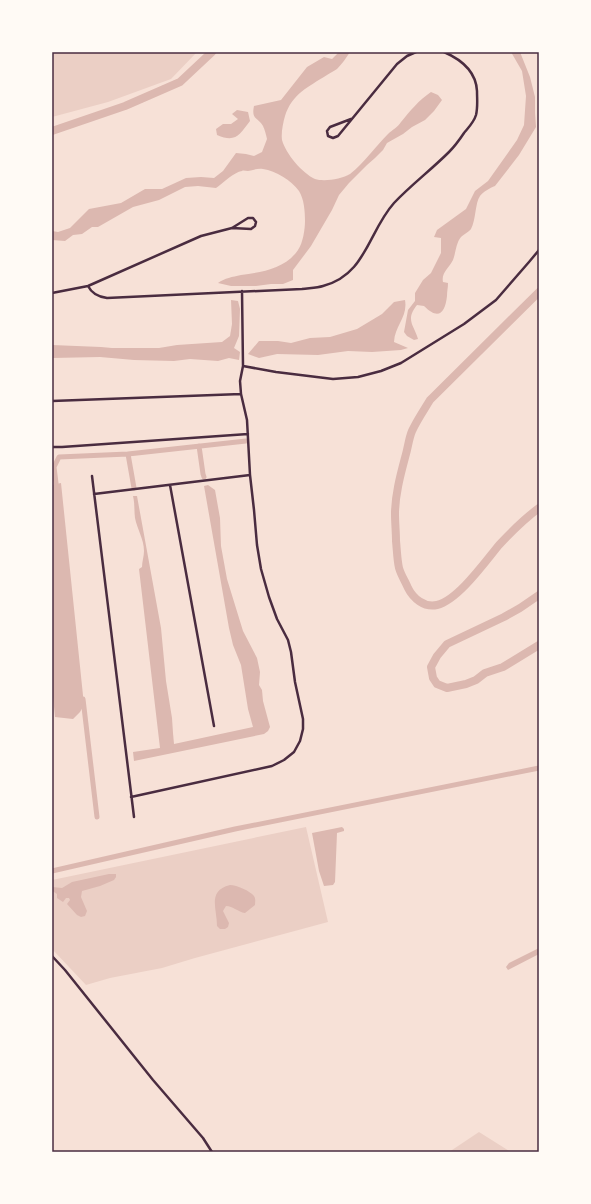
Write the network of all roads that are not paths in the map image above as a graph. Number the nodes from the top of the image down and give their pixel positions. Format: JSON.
{"nodes":[{"id":1,"x":416,"y":52,"type":"edge"},
{"id":2,"x":444,"y":52,"type":"edge"},
{"id":3,"x":351,"y":119,"type":"junction"},
{"id":4,"x":232,"y":228,"type":"junction"},
{"id":5,"x":539,"y":250,"type":"edge"},
{"id":6,"x":88,"y":286,"type":"junction"},
{"id":7,"x":242,"y":291,"type":"junction"},
{"id":8,"x":52,"y":293,"type":"edge"},
{"id":9,"x":242,"y":366,"type":"junction"},
{"id":10,"x":241,"y":394,"type":"junction"},
{"id":11,"x":52,"y":401,"type":"edge"},
{"id":12,"x":248,"y":434,"type":"junction"},
{"id":13,"x":52,"y":447,"type":"edge"},
{"id":14,"x":250,"y":475,"type":"junction"},
{"id":15,"x":92,"y":476,"type":"dead end"},
{"id":16,"x":170,"y":485,"type":"junction"},
{"id":17,"x":94,"y":494,"type":"junction"},
{"id":18,"x":214,"y":726,"type":"dead end"},
{"id":19,"x":131,"y":797,"type":"junction"},
{"id":20,"x":134,"y":817,"type":"dead end"},
{"id":21,"x":52,"y":956,"type":"edge"},
{"id":22,"x":212,"y":1152,"type":"edge"}],
"edges":[{"from":1,"to":3,"type":"street"},
{"from":2,"to":7,"type":"street"},
{"from":3,"to":3,"type":"street"},
{"from":4,"to":4,"type":"street"},
{"from":4,"to":6,"type":"street"},
{"from":5,"to":9,"type":"street"},
{"from":6,"to":7,"type":"street"},
{"from":6,"to":8,"type":"street"},
{"from":7,"to":9,"type":"street"},
{"from":9,"to":10,"type":"street"},
{"from":10,"to":11,"type":"street"},
{"from":10,"to":12,"type":"street"},
{"from":12,"to":13,"type":"street"},
{"from":12,"to":14,"type":"street"},
{"from":14,"to":16,"type":"street"},
{"from":14,"to":19,"type":"street"},
{"from":15,"to":17,"type":"street"},
{"from":16,"to":17,"type":"street"},
{"from":16,"to":18,"type":"street"},
{"from":17,"to":19,"type":"street"},
{"from":19,"to":20,"type":"street"},
{"from":21,"to":22,"type":"street"}]}
